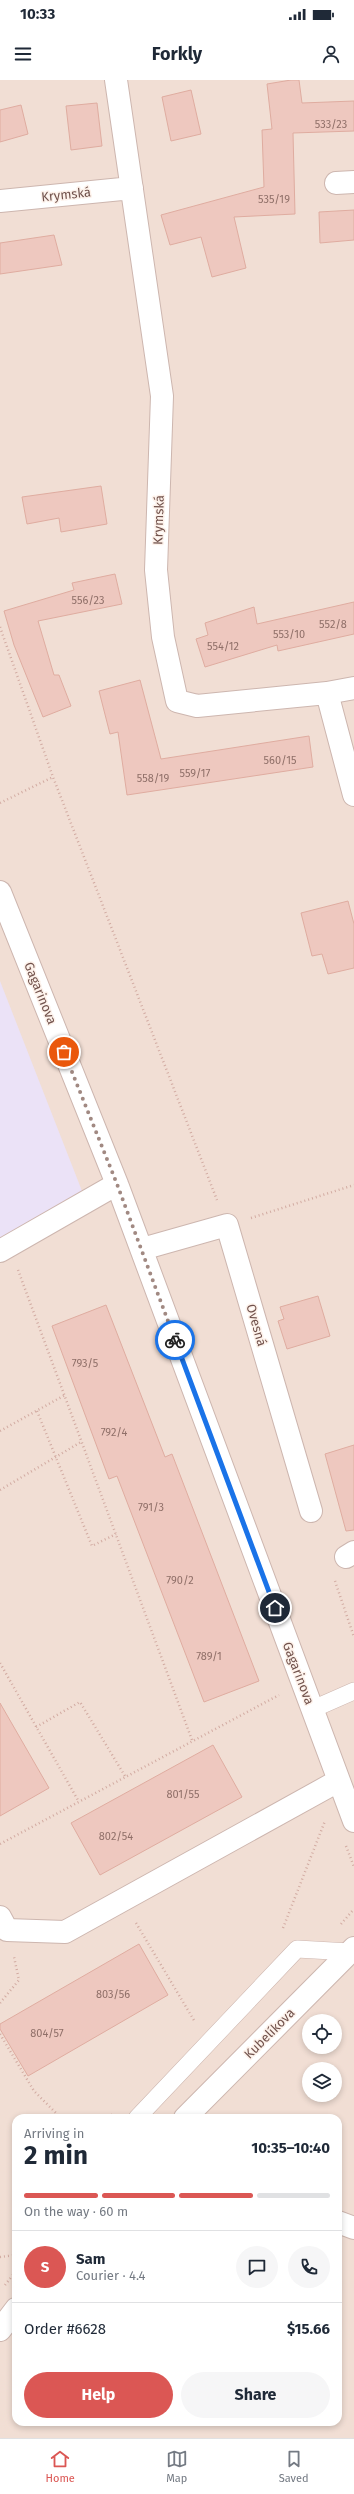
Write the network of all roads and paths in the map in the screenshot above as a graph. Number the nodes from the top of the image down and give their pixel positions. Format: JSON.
{"nodes":[{"id":1,"x":116,"y":80,"type":"edge"},
{"id":2,"x":132,"y":188,"type":"junction"},
{"id":3,"x":0,"y":201,"type":"edge"},
{"id":4,"x":0,"y":627,"type":"edge"},
{"id":5,"x":354,"y":688,"type":"edge"},
{"id":6,"x":327,"y":693,"type":"junction"},
{"id":7,"x":53,"y":777,"type":"junction"},
{"id":8,"x":354,"y":795,"type":"edge"},
{"id":9,"x":0,"y":803,"type":"edge"},
{"id":10,"x":0,"y":892,"type":"edge"},
{"id":11,"x":117,"y":1184,"type":"junction"},
{"id":12,"x":354,"y":1185,"type":"edge"},
{"id":13,"x":227,"y":1225,"type":"junction"},
{"id":14,"x":5,"y":1249,"type":"edge"},
{"id":15,"x":142,"y":1249,"type":"junction"},
{"id":16,"x":65,"y":1395,"type":"junction"},
{"id":17,"x":37,"y":1411,"type":"junction"},
{"id":18,"x":0,"y":1431,"type":"edge"},
{"id":19,"x":81,"y":1442,"type":"junction"},
{"id":20,"x":56,"y":1458,"type":"junction"},
{"id":21,"x":0,"y":1490,"type":"edge"},
{"id":22,"x":311,"y":1511,"type":"dead end"},
{"id":23,"x":116,"y":1534,"type":"junction"},
{"id":24,"x":0,"y":1663,"type":"edge"},
{"id":25,"x":302,"y":1682,"type":"junction"},
{"id":26,"x":354,"y":1691,"type":"edge"},
{"id":27,"x":314,"y":1709,"type":"junction"},
{"id":28,"x":36,"y":1727,"type":"junction"},
{"id":29,"x":192,"y":1740,"type":"junction"},
{"id":30,"x":125,"y":1776,"type":"junction"},
{"id":31,"x":338,"y":1781,"type":"junction"},
{"id":32,"x":79,"y":1802,"type":"junction"},
{"id":33,"x":328,"y":1814,"type":"dead end"},
{"id":34,"x":354,"y":1820,"type":"edge"},
{"id":35,"x":344,"y":1840,"type":"dead end"},
{"id":36,"x":0,"y":1844,"type":"edge"},
{"id":37,"x":354,"y":1867,"type":"edge"},
{"id":38,"x":123,"y":1900,"type":"junction"},
{"id":39,"x":2,"y":1927,"type":"edge"},
{"id":40,"x":281,"y":1935,"type":"dead end"},
{"id":41,"x":352,"y":1950,"type":"edge"},
{"id":42,"x":0,"y":2003,"type":"edge"},
{"id":43,"x":202,"y":2019,"type":"dead end"},
{"id":44,"x":0,"y":2034,"type":"edge"},
{"id":45,"x":57,"y":2114,"type":"edge"},
{"id":46,"x":141,"y":2114,"type":"edge"},
{"id":47,"x":189,"y":2114,"type":"edge"},
{"id":48,"x":342,"y":2224,"type":"edge"},
{"id":49,"x":354,"y":2228,"type":"edge"},
{"id":50,"x":12,"y":2255,"type":"edge"},
{"id":51,"x":0,"y":2258,"type":"edge"},
{"id":52,"x":12,"y":2276,"type":"edge"},
{"id":53,"x":0,"y":2290,"type":"edge"},
{"id":54,"x":12,"y":2314,"type":"edge"},
{"id":55,"x":0,"y":2330,"type":"edge"}],
"edges":[{"from":1,"to":2,"type":"street","name":"Krymská"},
{"from":2,"to":3,"type":"street","name":"Krymská"},
{"from":2,"to":6,"type":"street","name":"Krymská"},
{"from":4,"to":7,"type":"path"},
{"from":5,"to":6,"type":"street","name":"Krymská"},
{"from":6,"to":8,"type":"street"},
{"from":7,"to":9,"type":"path"},
{"from":7,"to":13,"type":"path"},
{"from":10,"to":11,"type":"street","name":"Gagarinova"},
{"from":11,"to":14,"type":"street"},
{"from":11,"to":15,"type":"street","name":"Gagarinova"},
{"from":12,"to":13,"type":"path"},
{"from":13,"to":15,"type":"street"},
{"from":13,"to":22,"type":"street","name":"Ovesná"},
{"from":14,"to":16,"type":"path"},
{"from":15,"to":25,"type":"street","name":"Gagarinova"},
{"from":16,"to":17,"type":"path"},
{"from":16,"to":19,"type":"path"},
{"from":17,"to":18,"type":"path"},
{"from":17,"to":20,"type":"path"},
{"from":19,"to":20,"type":"path"},
{"from":19,"to":23,"type":"path"},
{"from":20,"to":21,"type":"path"},
{"from":20,"to":23,"type":"path"},
{"from":23,"to":29,"type":"path"},
{"from":24,"to":28,"type":"path"},
{"from":25,"to":27,"type":"street","name":"Gagarinova"},
{"from":25,"to":29,"type":"path"},
{"from":26,"to":27,"type":"lane"},
{"from":27,"to":31,"type":"street","name":"Gagarinova"},
{"from":28,"to":30,"type":"path"},
{"from":28,"to":32,"type":"path"},
{"from":29,"to":30,"type":"path"},
{"from":30,"to":32,"type":"path"},
{"from":31,"to":34,"type":"street","name":"Gagarinova"},
{"from":31,"to":38,"type":"street"},
{"from":32,"to":36,"type":"path"},
{"from":33,"to":40,"type":"path"},
{"from":35,"to":37,"type":"path"},
{"from":38,"to":39,"type":"street"},
{"from":38,"to":43,"type":"path"},
{"from":39,"to":42,"type":"path"},
{"from":41,"to":46,"type":"lane"},
{"from":41,"to":47,"type":"street","name":"Kubelíkova"},
{"from":44,"to":45,"type":"path"},
{"from":48,"to":49,"type":"street"},
{"from":50,"to":51,"type":"path"},
{"from":52,"to":53,"type":"path"},
{"from":54,"to":55,"type":"street"}]}
